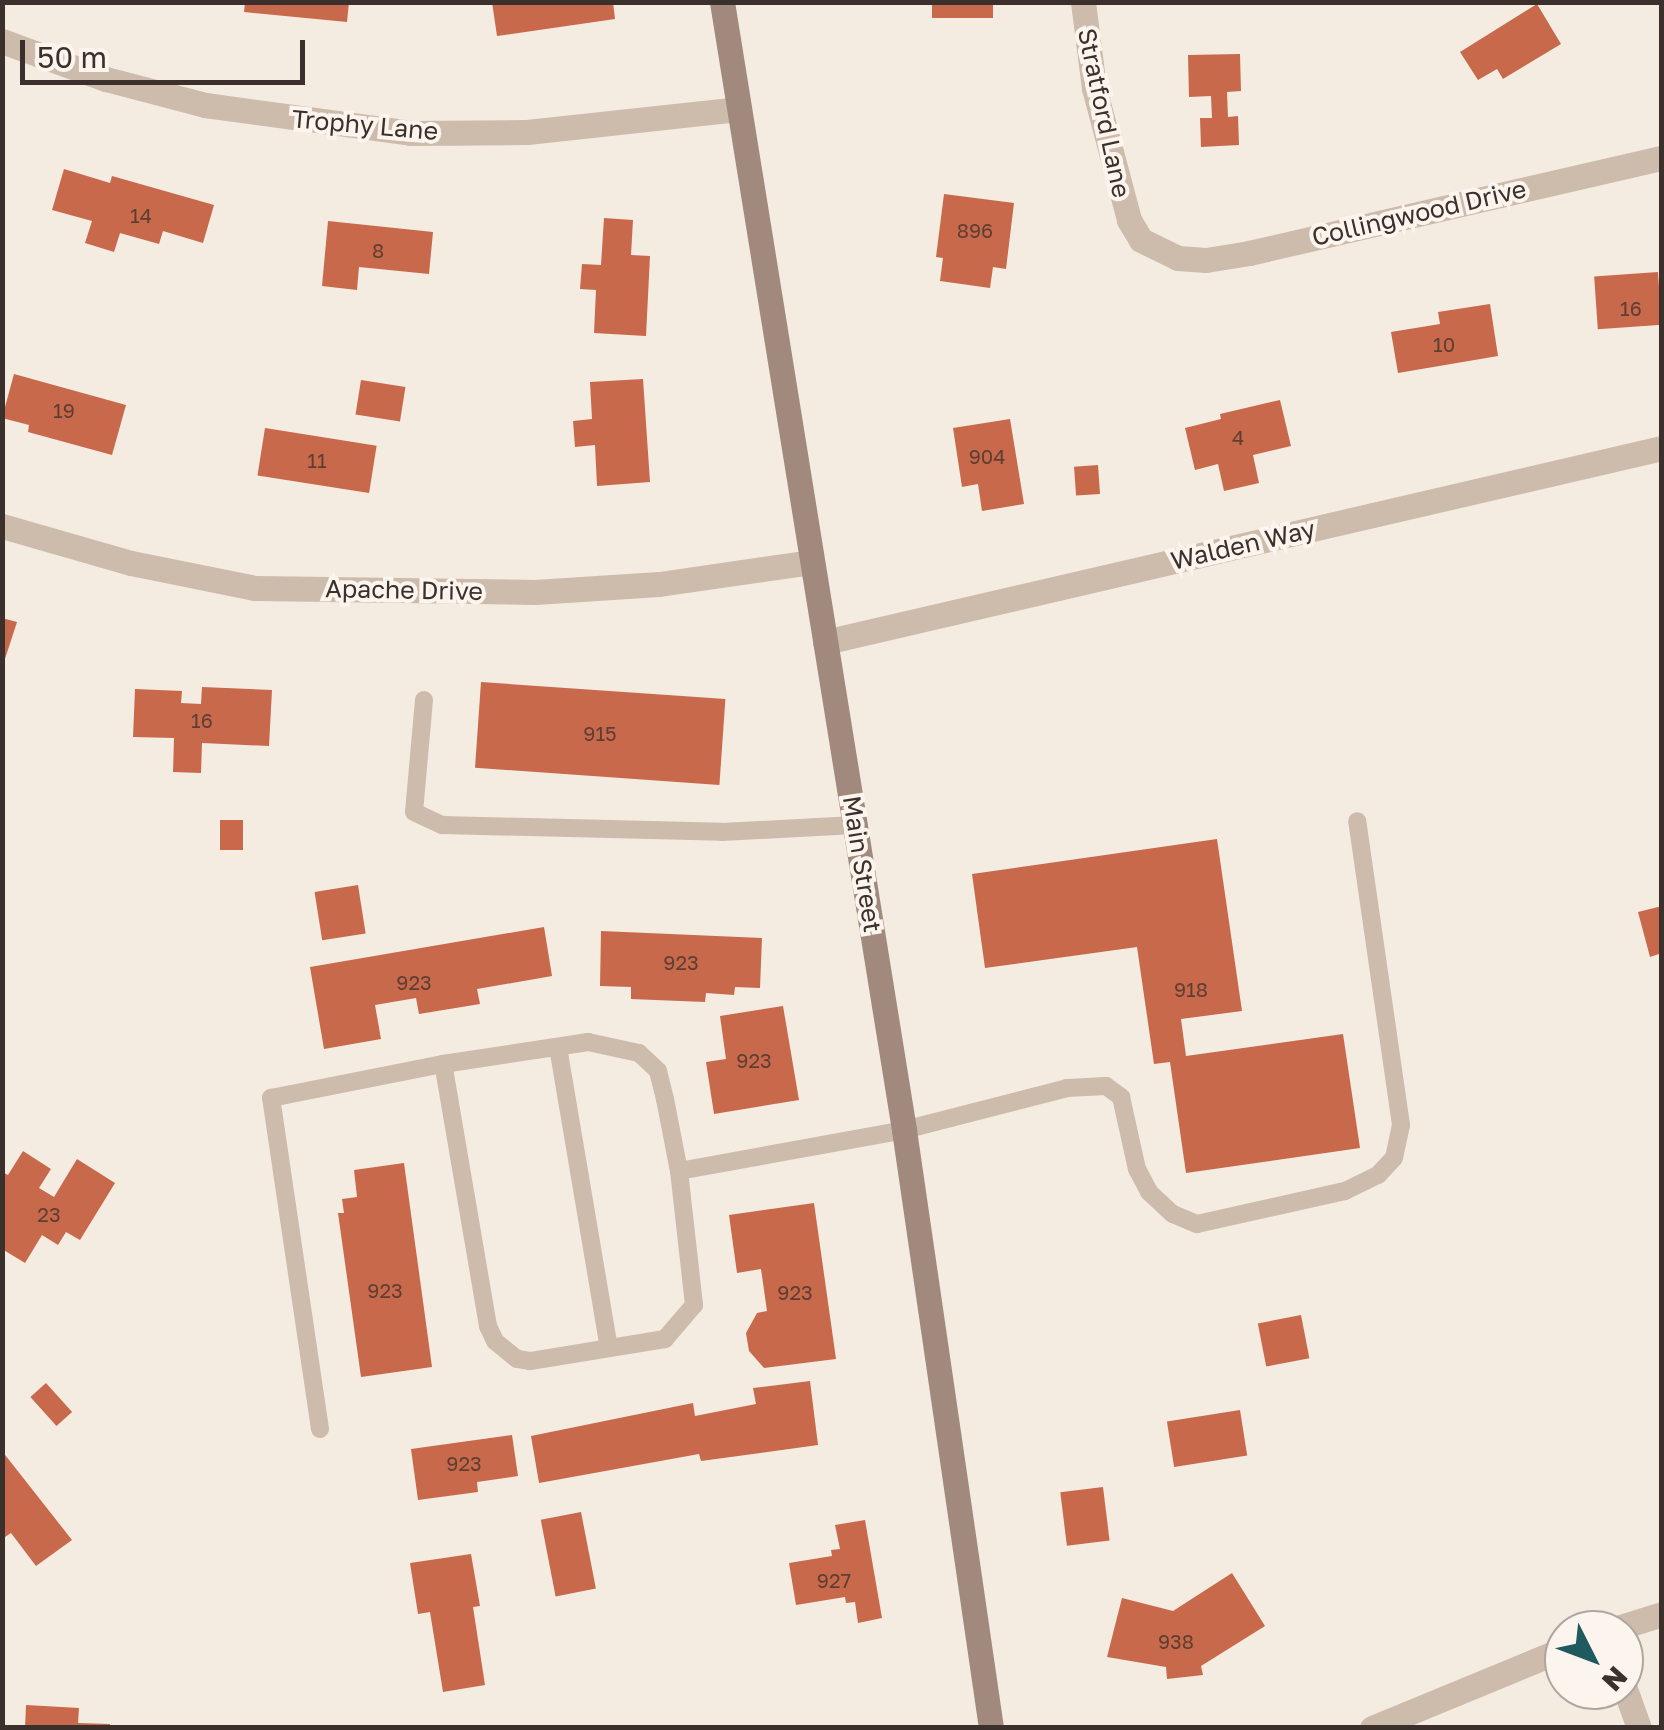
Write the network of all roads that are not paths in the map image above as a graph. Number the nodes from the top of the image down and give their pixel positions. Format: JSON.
{"nodes":[{"id":1,"x":722,"y":2,"type":"edge"},
{"id":2,"x":1082,"y":2,"type":"edge"},
{"id":3,"x":2,"y":41,"type":"edge"},
{"id":4,"x":738,"y":110,"type":"junction"},
{"id":5,"x":1662,"y":158,"type":"edge"},
{"id":6,"x":1175,"y":257,"type":"joint"},
{"id":7,"x":1662,"y":448,"type":"edge"},
{"id":8,"x":2,"y":526,"type":"edge"},
{"id":9,"x":811,"y":562,"type":"junction"},
{"id":10,"x":825,"y":642,"type":"junction"},
{"id":11,"x":424,"y":700,"type":"dead end"},
{"id":12,"x":1356,"y":821,"type":"dead end"},
{"id":13,"x":856,"y":825,"type":"junction"},
{"id":14,"x":558,"y":1047,"type":"junction"},
{"id":15,"x":443,"y":1064,"type":"junction"},
{"id":16,"x":904,"y":1130,"type":"junction"},
{"id":17,"x":679,"y":1171,"type":"junction"},
{"id":18,"x":609,"y":1348,"type":"junction"},
{"id":19,"x":320,"y":1428,"type":"dead end"},
{"id":20,"x":1544,"y":1657,"type":"edge"},
{"id":21,"x":991,"y":1728,"type":"edge"},
{"id":22,"x":1372,"y":1728,"type":"edge"}],
"edges":[{"from":1,"to":4,"type":"main road","name":"Main Street"},
{"from":2,"to":6,"type":"street","name":"Stratford Lane"},
{"from":3,"to":4,"type":"street","name":"Trophy Lane"},
{"from":4,"to":9,"type":"main road","name":"Main Street"},
{"from":5,"to":6,"type":"street","name":"Collingwood Drive"},
{"from":7,"to":10,"type":"street","name":"Walden Way"},
{"from":8,"to":9,"type":"street","name":"Apache Drive"},
{"from":9,"to":10,"type":"main road","name":"Main Street"},
{"from":10,"to":13,"type":"main road","name":"Main Street"},
{"from":11,"to":13,"type":"lane"},
{"from":12,"to":16,"type":"lane"},
{"from":13,"to":16,"type":"main road","name":"Main Street"},
{"from":14,"to":15,"type":"lane"},
{"from":14,"to":17,"type":"lane"},
{"from":14,"to":18,"type":"lane"},
{"from":15,"to":18,"type":"lane"},
{"from":15,"to":19,"type":"lane"},
{"from":16,"to":17,"type":"lane"},
{"from":16,"to":21,"type":"main road","name":"Main Street"},
{"from":17,"to":18,"type":"lane"},
{"from":20,"to":22,"type":"street"}]}
